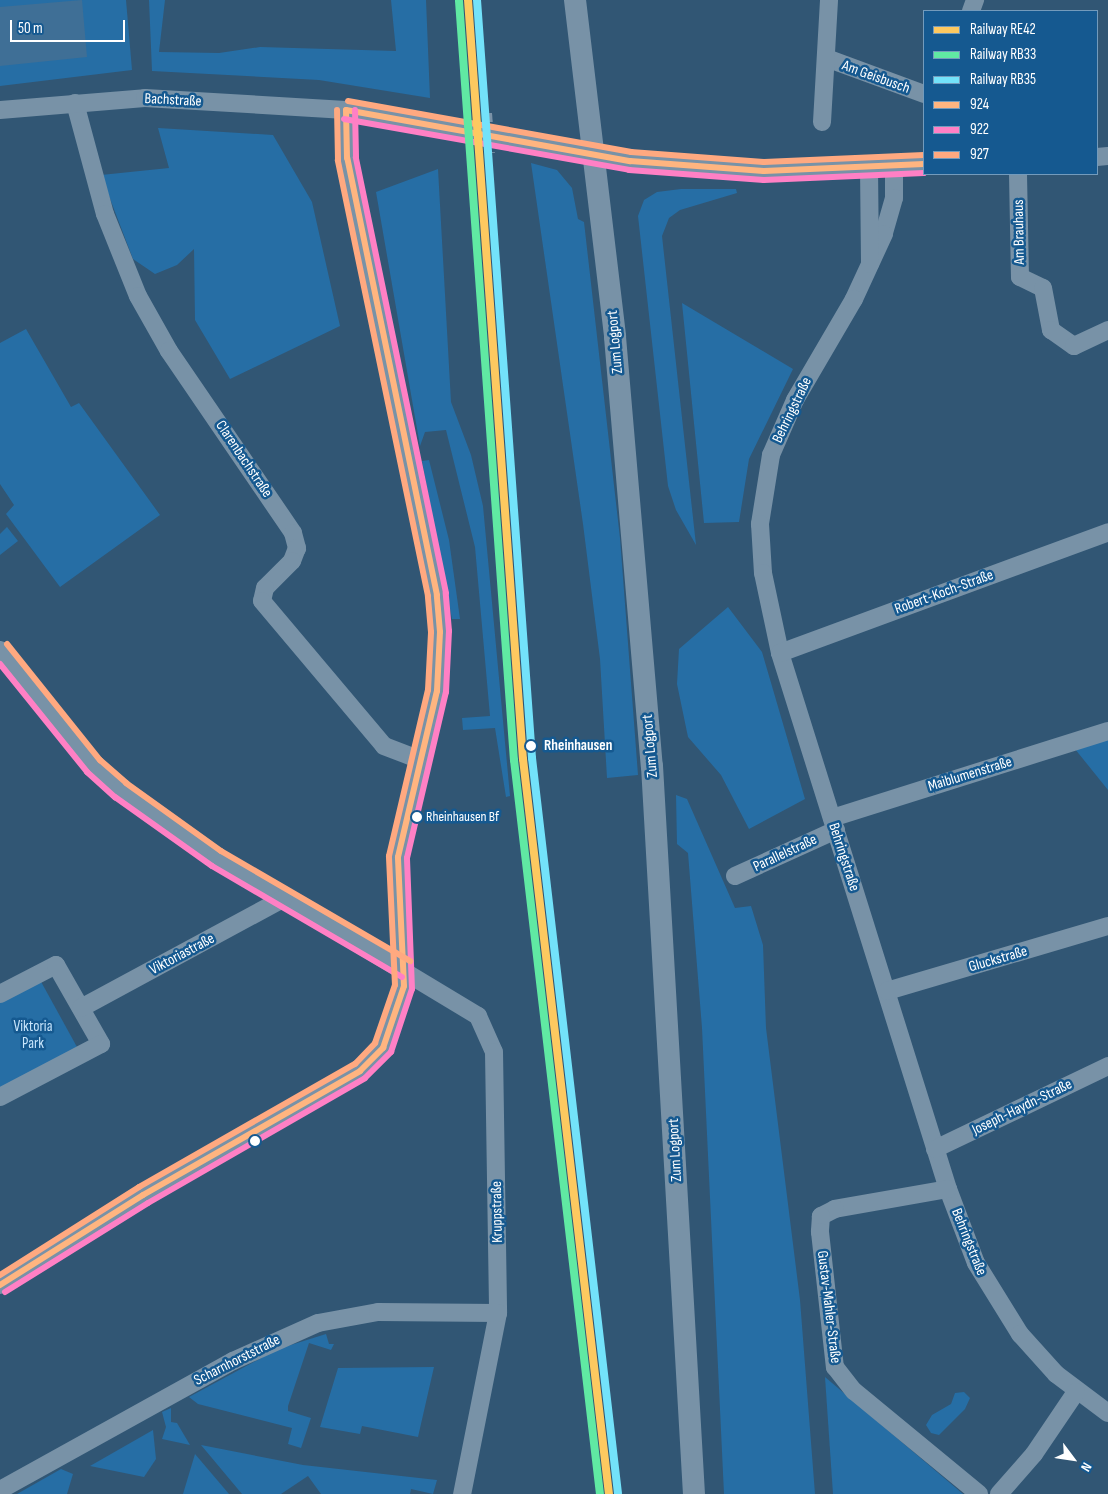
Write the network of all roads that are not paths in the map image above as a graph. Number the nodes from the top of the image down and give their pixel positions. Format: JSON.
{"nodes":[{"id":1,"x":575,"y":0,"type":"edge"},
{"id":2,"x":829,"y":0,"type":"edge"},
{"id":3,"x":828,"y":60,"type":"junction"},
{"id":4,"x":923,"y":94,"type":"edge"},
{"id":5,"x":75,"y":103,"type":"junction"},
{"id":6,"x":0,"y":110,"type":"edge"},
{"id":7,"x":346,"y":110,"type":"junction"},
{"id":8,"x":822,"y":122,"type":"dead end"},
{"id":9,"x":594,"y":155,"type":"junction"},
{"id":10,"x":923,"y":164,"type":"edge"},
{"id":11,"x":894,"y":166,"type":"junction"},
{"id":12,"x":869,"y":167,"type":"junction"},
{"id":13,"x":1018,"y":175,"type":"edge"},
{"id":14,"x":870,"y":265,"type":"junction"},
{"id":15,"x":1108,"y":330,"type":"edge"},
{"id":16,"x":1108,"y":532,"type":"edge"},
{"id":17,"x":0,"y":650,"type":"edge"},
{"id":18,"x":780,"y":653,"type":"junction"},
{"id":19,"x":1108,"y":731,"type":"edge"},
{"id":20,"x":420,"y":760,"type":"junction"},
{"id":21,"x":834,"y":824,"type":"junction"},
{"id":22,"x":735,"y":876,"type":"dead end"},
{"id":23,"x":283,"y":899,"type":"junction"},
{"id":24,"x":1108,"y":926,"type":"edge"},
{"id":25,"x":406,"y":969,"type":"junction"},
{"id":26,"x":887,"y":991,"type":"junction"},
{"id":27,"x":0,"y":994,"type":"edge"},
{"id":28,"x":81,"y":1008,"type":"junction"},
{"id":29,"x":1108,"y":1066,"type":"edge"},
{"id":30,"x":0,"y":1097,"type":"edge"},
{"id":31,"x":935,"y":1149,"type":"junction"},
{"id":32,"x":948,"y":1189,"type":"junction"},
{"id":33,"x":0,"y":1285,"type":"edge"},
{"id":34,"x":498,"y":1313,"type":"junction"},
{"id":35,"x":1076,"y":1392,"type":"junction"},
{"id":36,"x":1108,"y":1413,"type":"edge"},
{"id":37,"x":0,"y":1490,"type":"edge"},
{"id":38,"x":462,"y":1494,"type":"edge"},
{"id":39,"x":694,"y":1494,"type":"edge"},
{"id":40,"x":979,"y":1494,"type":"edge"},
{"id":41,"x":999,"y":1494,"type":"edge"}],
"edges":[{"from":1,"to":9,"type":"main road","name":"Zum Logport"},
{"from":2,"to":3,"type":"street","name":"Am Geisbusch"},
{"from":3,"to":4,"type":"street","name":"Am Geisbusch"},
{"from":3,"to":8,"type":"street","name":"Am Geisbusch"},
{"from":5,"to":6,"type":"street","name":"Bachstraße"},
{"from":5,"to":7,"type":"street","name":"Bachstraße"},
{"from":5,"to":20,"type":"street","name":"Clarenbachstraße"},
{"from":7,"to":9,"type":"street","name":"Bachstraße"},
{"from":7,"to":20,"type":"street"},
{"from":9,"to":12,"type":"street","name":"Bachstraße"},
{"from":9,"to":39,"type":"main road","name":"Zum Logport"},
{"from":10,"to":11,"type":"street","name":"Bachstraße"},
{"from":11,"to":12,"type":"street","name":"Bachstraße"},
{"from":11,"to":14,"type":"street","name":"Behringstraße"},
{"from":12,"to":14,"type":"street","name":"Behringstraße"},
{"from":13,"to":15,"type":"street","name":"Am Brauhaus"},
{"from":14,"to":18,"type":"street","name":"Behringstraße"},
{"from":16,"to":18,"type":"street","name":"Robert-Koch-Straße"},
{"from":17,"to":23,"type":"street","name":"Kruppstraße"},
{"from":18,"to":21,"type":"street","name":"Behringstraße"},
{"from":19,"to":21,"type":"street","name":"Maiblumenstraße"},
{"from":20,"to":25,"type":"street"},
{"from":21,"to":22,"type":"street","name":"Parallelstraße"},
{"from":21,"to":26,"type":"street","name":"Behringstraße"},
{"from":23,"to":25,"type":"street","name":"Kruppstraße"},
{"from":23,"to":28,"type":"street","name":"Viktoriastraße"},
{"from":24,"to":26,"type":"street","name":"Gluckstraße"},
{"from":25,"to":33,"type":"street"},
{"from":25,"to":34,"type":"street","name":"Kruppstraße"},
{"from":26,"to":31,"type":"street","name":"Behringstraße"},
{"from":27,"to":28,"type":"street"},
{"from":28,"to":30,"type":"street"},
{"from":29,"to":31,"type":"street","name":"Joseph-Haydn-Straße"},
{"from":31,"to":32,"type":"street","name":"Behringstraße"},
{"from":32,"to":35,"type":"street","name":"Behringstraße"},
{"from":32,"to":40,"type":"street","name":"Gustav-Mahler-Straße"},
{"from":34,"to":37,"type":"street","name":"Scharnhorststraße"},
{"from":34,"to":38,"type":"street","name":"Kruppstraße"},
{"from":35,"to":36,"type":"street","name":"Behringstraße"},
{"from":35,"to":41,"type":"street"}]}
